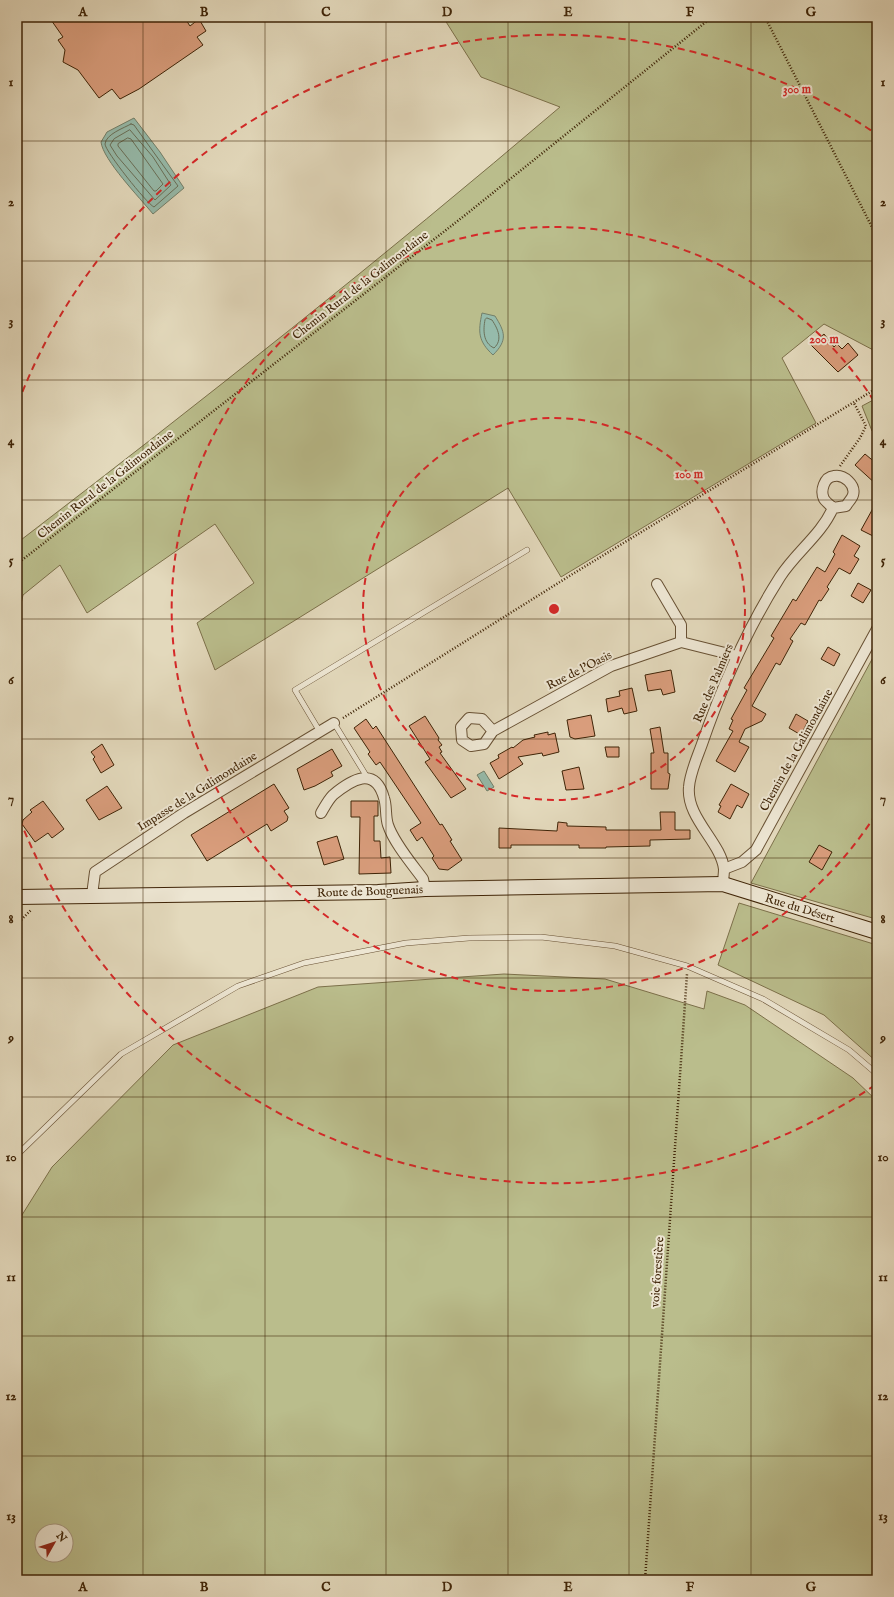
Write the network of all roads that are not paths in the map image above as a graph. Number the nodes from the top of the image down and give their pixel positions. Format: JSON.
{"nodes":[{"id":1,"x":833,"y":508,"type":"junction"},
{"id":2,"x":527,"y":550,"type":"dead end"},
{"id":3,"x":656,"y":584,"type":"dead end"},
{"id":4,"x":877,"y":629,"type":"edge"},
{"id":5,"x":681,"y":642,"type":"junction"},
{"id":6,"x":737,"y":656,"type":"junction"},
{"id":7,"x":334,"y":723,"type":"joint"},
{"id":8,"x":493,"y":731,"type":"dead end"},
{"id":9,"x":320,"y":732,"type":"junction"},
{"id":10,"x":367,"y":777,"type":"junction"},
{"id":11,"x":321,"y":813,"type":"dead end"},
{"id":12,"x":724,"y":869,"type":"junction"},
{"id":13,"x":723,"y":884,"type":"junction"},
{"id":14,"x":426,"y":890,"type":"junction"},
{"id":15,"x":92,"y":895,"type":"junction"},
{"id":16,"x":17,"y":897,"type":"edge"},
{"id":17,"x":877,"y":932,"type":"edge"},
{"id":18,"x":877,"y":1074,"type":"edge"},
{"id":19,"x":17,"y":1156,"type":"edge"}],
"edges":[{"from":1,"to":1,"type":"street"},
{"from":1,"to":6,"type":"street","name":"Rue des Palmiers"},
{"from":2,"to":9,"type":"lane"},
{"from":3,"to":5,"type":"street"},
{"from":4,"to":12,"type":"street","name":"Chemin de la Galimondaine"},
{"from":5,"to":6,"type":"street"},
{"from":5,"to":8,"type":"street","name":"Rue de l'Oasis"},
{"from":6,"to":12,"type":"street","name":"Rue des Palmiers"},
{"from":7,"to":9,"type":"street","name":"Impasse de la Galimondaine"},
{"from":7,"to":10,"type":"lane"},
{"from":9,"to":15,"type":"street","name":"Impasse de la Galimondaine"},
{"from":10,"to":11,"type":"street"},
{"from":10,"to":14,"type":"street"},
{"from":12,"to":13,"type":"street","name":"Rue des Palmiers"},
{"from":13,"to":14,"type":"street","name":"Route de Bouguenais"},
{"from":13,"to":17,"type":"street","name":"Rue du Désert"},
{"from":14,"to":15,"type":"street","name":"Route de Bouguenais"},
{"from":15,"to":16,"type":"street","name":"Route de Bouguenais"},
{"from":18,"to":19,"type":"lane"}]}
